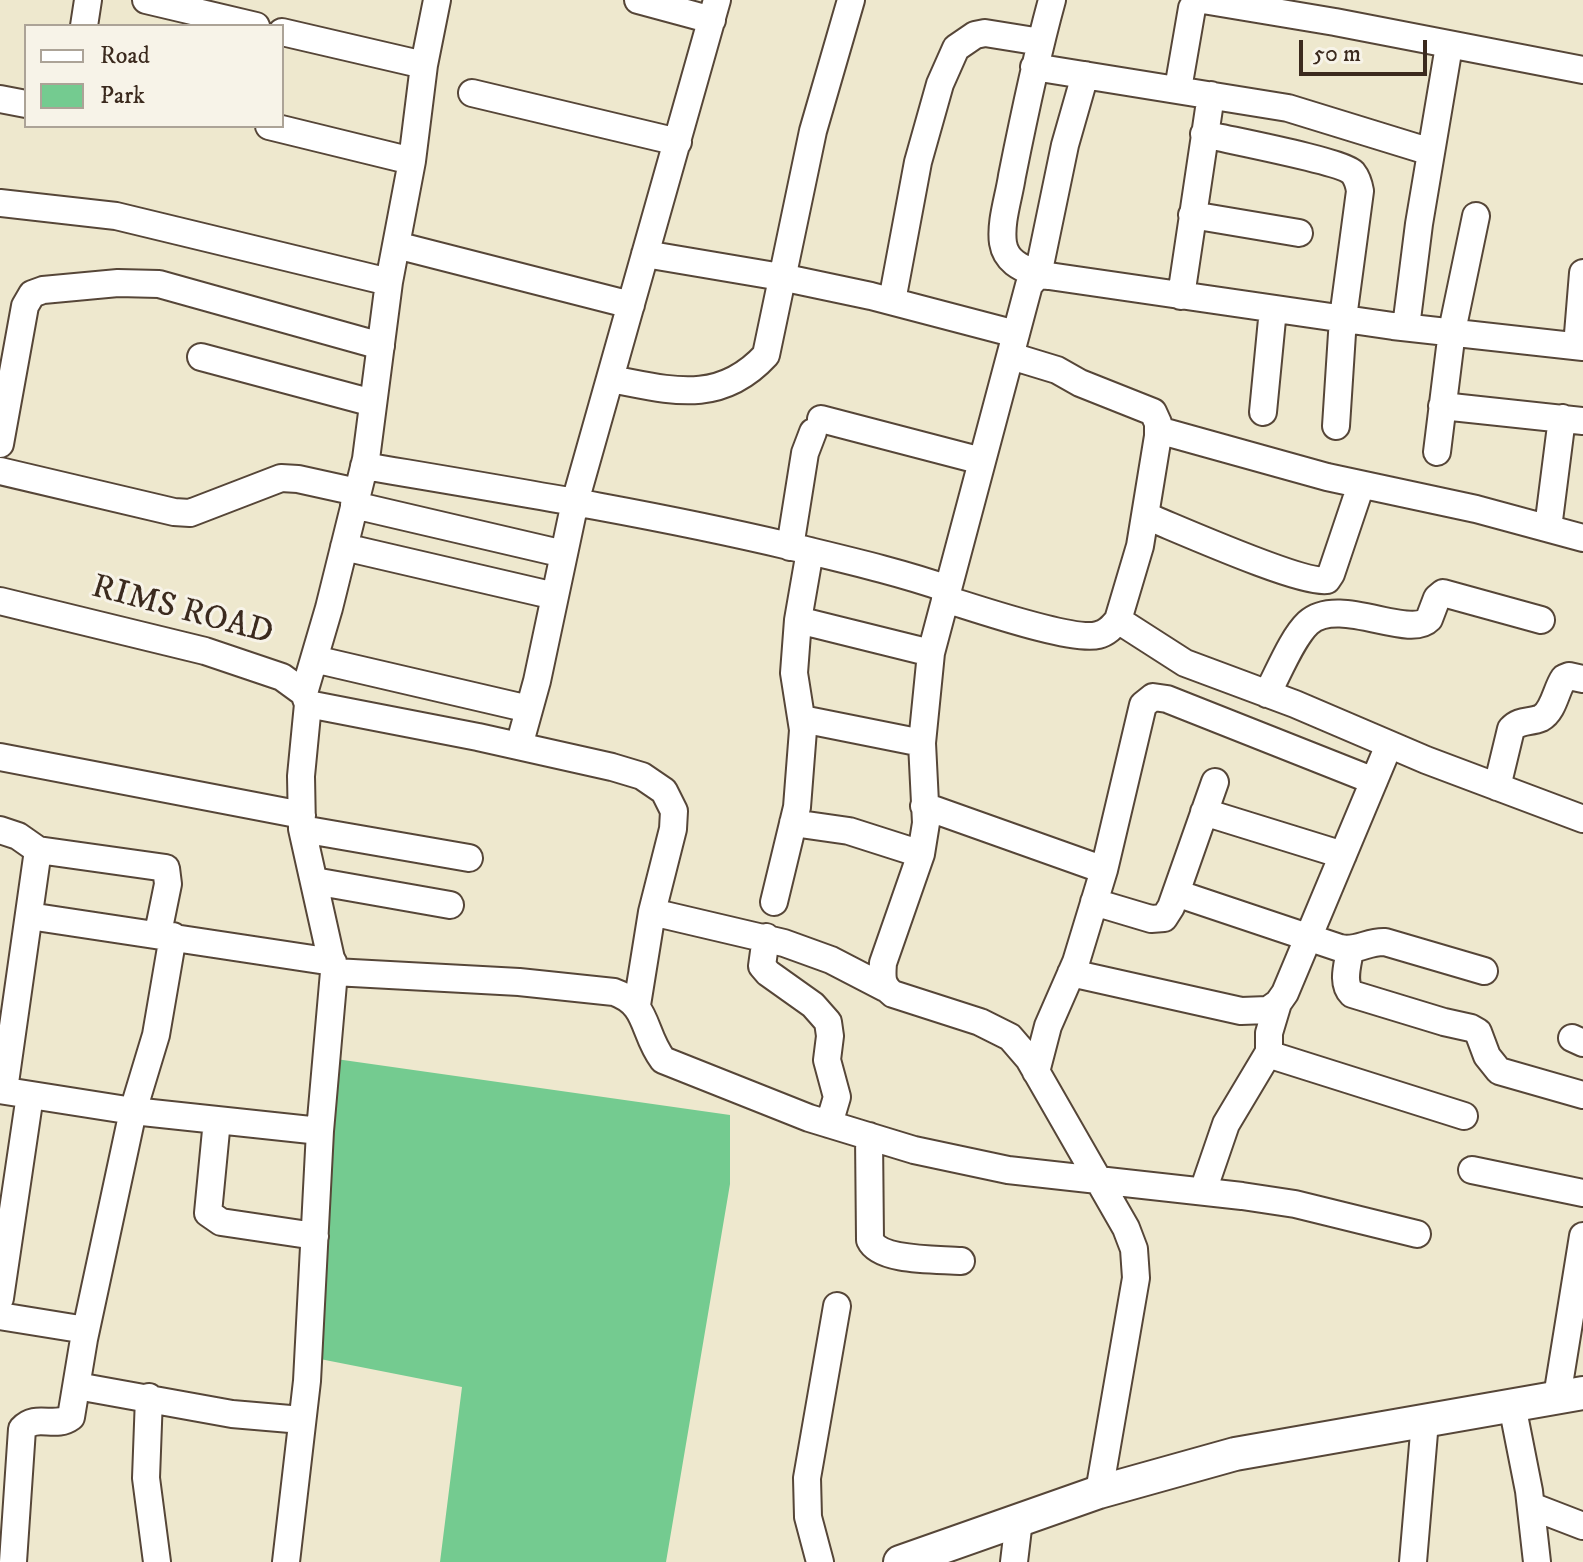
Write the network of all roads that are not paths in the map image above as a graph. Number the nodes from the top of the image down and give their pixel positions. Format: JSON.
{"nodes":[{"id":1,"x":88,"y":0,"type":"edge"},
{"id":2,"x":146,"y":0,"type":"edge"},
{"id":3,"x":437,"y":0,"type":"edge"},
{"id":4,"x":638,"y":0,"type":"edge"},
{"id":5,"x":851,"y":0,"type":"edge"},
{"id":6,"x":1052,"y":0,"type":"edge"},
{"id":7,"x":715,"y":10,"type":"edge"},
{"id":8,"x":84,"y":24,"type":"edge"},
{"id":9,"x":248,"y":24,"type":"edge"},
{"id":10,"x":284,"y":32,"type":"edge"},
{"id":11,"x":1449,"y":46,"type":"junction"},
{"id":12,"x":1038,"y":54,"type":"junction"},
{"id":13,"x":424,"y":65,"type":"junction"},
{"id":14,"x":1583,"y":70,"type":"edge"},
{"id":15,"x":1085,"y":75,"type":"junction"},
{"id":16,"x":1178,"y":89,"type":"junction"},
{"id":17,"x":472,"y":93,"type":"dead end"},
{"id":18,"x":1211,"y":95,"type":"junction"},
{"id":19,"x":0,"y":99,"type":"edge"},
{"id":20,"x":24,"y":104,"type":"edge"},
{"id":21,"x":277,"y":128,"type":"edge"},
{"id":22,"x":1204,"y":134,"type":"junction"},
{"id":23,"x":678,"y":142,"type":"junction"},
{"id":24,"x":1431,"y":152,"type":"junction"},
{"id":25,"x":412,"y":161,"type":"junction"},
{"id":26,"x":0,"y":203,"type":"edge"},
{"id":27,"x":1192,"y":215,"type":"junction"},
{"id":28,"x":1476,"y":216,"type":"dead end"},
{"id":29,"x":1299,"y":233,"type":"dead end"},
{"id":30,"x":396,"y":245,"type":"junction"},
{"id":31,"x":645,"y":254,"type":"junction"},
{"id":32,"x":1583,"y":273,"type":"edge"},
{"id":33,"x":1038,"y":275,"type":"junction"},
{"id":34,"x":781,"y":277,"type":"junction"},
{"id":35,"x":389,"y":282,"type":"junction"},
{"id":36,"x":1181,"y":296,"type":"junction"},
{"id":37,"x":892,"y":301,"type":"junction"},
{"id":38,"x":631,"y":305,"type":"junction"},
{"id":39,"x":1273,"y":309,"type":"junction"},
{"id":40,"x":1343,"y":318,"type":"junction"},
{"id":41,"x":1406,"y":327,"type":"junction"},
{"id":42,"x":1452,"y":331,"type":"junction"},
{"id":43,"x":1014,"y":345,"type":"junction"},
{"id":44,"x":381,"y":346,"type":"junction"},
{"id":45,"x":1580,"y":347,"type":"edge"},
{"id":46,"x":201,"y":357,"type":"dead end"},
{"id":47,"x":611,"y":379,"type":"junction"},
{"id":48,"x":373,"y":403,"type":"junction"},
{"id":49,"x":1442,"y":406,"type":"junction"},
{"id":50,"x":1263,"y":412,"type":"dead end"},
{"id":51,"x":1573,"y":419,"type":"edge"},
{"id":52,"x":1336,"y":426,"type":"dead end"},
{"id":53,"x":1158,"y":430,"type":"junction"},
{"id":54,"x":0,"y":444,"type":"edge"},
{"id":55,"x":1437,"y":452,"type":"dead end"},
{"id":56,"x":982,"y":461,"type":"junction"},
{"id":57,"x":364,"y":466,"type":"junction"},
{"id":58,"x":0,"y":471,"type":"edge"},
{"id":59,"x":1361,"y":485,"type":"junction"},
{"id":60,"x":356,"y":499,"type":"junction"},
{"id":61,"x":575,"y":502,"type":"junction"},
{"id":62,"x":1146,"y":516,"type":"junction"},
{"id":63,"x":1548,"y":528,"type":"junction"},
{"id":64,"x":1583,"y":538,"type":"edge"},
{"id":65,"x":344,"y":547,"type":"junction"},
{"id":66,"x":800,"y":549,"type":"junction"},
{"id":67,"x":564,"y":554,"type":"junction"},
{"id":68,"x":946,"y":594,"type":"junction"},
{"id":69,"x":555,"y":596,"type":"junction"},
{"id":70,"x":0,"y":601,"type":"edge"},
{"id":71,"x":798,"y":620,"type":"junction"},
{"id":72,"x":1118,"y":620,"type":"junction"},
{"id":73,"x":1541,"y":620,"type":"dead end"},
{"id":74,"x":931,"y":653,"type":"junction"},
{"id":75,"x":314,"y":659,"type":"junction"},
{"id":76,"x":1583,"y":679,"type":"edge"},
{"id":77,"x":1267,"y":694,"type":"junction"},
{"id":78,"x":306,"y":698,"type":"junction"},
{"id":79,"x":529,"y":709,"type":"junction"},
{"id":80,"x":802,"y":719,"type":"junction"},
{"id":81,"x":922,"y":743,"type":"junction"},
{"id":82,"x":1389,"y":745,"type":"junction"},
{"id":83,"x":519,"y":746,"type":"junction"},
{"id":84,"x":0,"y":757,"type":"edge"},
{"id":85,"x":1374,"y":781,"type":"junction"},
{"id":86,"x":1215,"y":782,"type":"dead end"},
{"id":87,"x":1497,"y":787,"type":"junction"},
{"id":88,"x":924,"y":806,"type":"junction"},
{"id":89,"x":1204,"y":812,"type":"junction"},
{"id":90,"x":1583,"y":819,"type":"edge"},
{"id":91,"x":302,"y":822,"type":"junction"},
{"id":92,"x":793,"y":823,"type":"junction"},
{"id":93,"x":0,"y":830,"type":"edge"},
{"id":94,"x":38,"y":850,"type":"junction"},
{"id":95,"x":921,"y":854,"type":"junction"},
{"id":96,"x":1343,"y":855,"type":"junction"},
{"id":97,"x":469,"y":858,"type":"dead end"},
{"id":98,"x":1104,"y":870,"type":"junction"},
{"id":99,"x":314,"y":881,"type":"junction"},
{"id":100,"x":1176,"y":893,"type":"junction"},
{"id":101,"x":774,"y":902,"type":"dead end"},
{"id":102,"x":1094,"y":902,"type":"junction"},
{"id":103,"x":450,"y":905,"type":"dead end"},
{"id":104,"x":652,"y":912,"type":"junction"},
{"id":105,"x":29,"y":916,"type":"junction"},
{"id":106,"x":166,"y":934,"type":"junction"},
{"id":107,"x":766,"y":937,"type":"junction"},
{"id":108,"x":1308,"y":939,"type":"junction"},
{"id":109,"x":1350,"y":950,"type":"junction"},
{"id":110,"x":333,"y":967,"type":"junction"},
{"id":111,"x":1484,"y":971,"type":"dead end"},
{"id":112,"x":1071,"y":973,"type":"junction"},
{"id":113,"x":885,"y":988,"type":"junction"},
{"id":114,"x":1278,"y":1003,"type":"junction"},
{"id":115,"x":8,"y":1005,"type":"edge"},
{"id":116,"x":637,"y":1005,"type":"junction"},
{"id":117,"x":1269,"y":1052,"type":"junction"},
{"id":118,"x":1036,"y":1072,"type":"junction"},
{"id":119,"x":12,"y":1092,"type":"edge"},
{"id":120,"x":1583,"y":1095,"type":"edge"},
{"id":121,"x":133,"y":1111,"type":"junction"},
{"id":122,"x":1464,"y":1116,"type":"dead end"},
{"id":123,"x":217,"y":1120,"type":"junction"},
{"id":124,"x":829,"y":1124,"type":"junction"},
{"id":125,"x":320,"y":1131,"type":"junction"},
{"id":126,"x":869,"y":1136,"type":"junction"},
{"id":127,"x":1472,"y":1170,"type":"dead end"},
{"id":128,"x":1098,"y":1179,"type":"junction"},
{"id":129,"x":1203,"y":1191,"type":"junction"},
{"id":130,"x":1583,"y":1193,"type":"edge"},
{"id":131,"x":1417,"y":1234,"type":"dead end"},
{"id":132,"x":315,"y":1236,"type":"junction"},
{"id":133,"x":1583,"y":1236,"type":"edge"},
{"id":134,"x":961,"y":1261,"type":"dead end"},
{"id":135,"x":0,"y":1298,"type":"edge"},
{"id":136,"x":837,"y":1306,"type":"dead end"},
{"id":137,"x":0,"y":1316,"type":"edge"},
{"id":138,"x":86,"y":1330,"type":"junction"},
{"id":139,"x":77,"y":1386,"type":"junction"},
{"id":140,"x":1570,"y":1395,"type":"edge"},
{"id":141,"x":149,"y":1397,"type":"junction"},
{"id":142,"x":1512,"y":1405,"type":"junction"},
{"id":143,"x":302,"y":1420,"type":"junction"},
{"id":144,"x":1425,"y":1421,"type":"junction"},
{"id":145,"x":9,"y":1457,"type":"edge"},
{"id":146,"x":1099,"y":1492,"type":"junction"},
{"id":147,"x":1531,"y":1506,"type":"junction"},
{"id":148,"x":1019,"y":1520,"type":"junction"},
{"id":149,"x":1583,"y":1526,"type":"edge"},
{"id":150,"x":9,"y":1560,"type":"edge"},
{"id":151,"x":157,"y":1562,"type":"edge"},
{"id":152,"x":286,"y":1562,"type":"edge"},
{"id":153,"x":820,"y":1562,"type":"edge"},
{"id":154,"x":900,"y":1562,"type":"edge"},
{"id":155,"x":1014,"y":1562,"type":"edge"},
{"id":156,"x":1413,"y":1562,"type":"edge"},
{"id":157,"x":1537,"y":1562,"type":"edge"}],
"edges":[{"from":1,"to":8,"type":"street"},
{"from":2,"to":9,"type":"street"},
{"from":3,"to":13,"type":"street"},
{"from":4,"to":7,"type":"street"},
{"from":5,"to":34,"type":"street"},
{"from":6,"to":12,"type":"street"},
{"from":7,"to":23,"type":"street"},
{"from":10,"to":13,"type":"street"},
{"from":11,"to":14,"type":"street"},
{"from":11,"to":16,"type":"street"},
{"from":11,"to":24,"type":"street"},
{"from":12,"to":15,"type":"street"},
{"from":12,"to":33,"type":"street"},
{"from":12,"to":37,"type":"street"},
{"from":13,"to":25,"type":"street"},
{"from":15,"to":16,"type":"street"},
{"from":15,"to":33,"type":"street"},
{"from":16,"to":18,"type":"street"},
{"from":17,"to":23,"type":"street"},
{"from":18,"to":22,"type":"street"},
{"from":18,"to":24,"type":"street"},
{"from":19,"to":20,"type":"street"},
{"from":21,"to":25,"type":"street"},
{"from":22,"to":27,"type":"street"},
{"from":22,"to":40,"type":"street"},
{"from":23,"to":31,"type":"street"},
{"from":24,"to":41,"type":"street"},
{"from":25,"to":30,"type":"street"},
{"from":26,"to":35,"type":"street"},
{"from":27,"to":29,"type":"street"},
{"from":27,"to":36,"type":"street"},
{"from":28,"to":42,"type":"street"},
{"from":30,"to":35,"type":"street"},
{"from":30,"to":38,"type":"street"},
{"from":31,"to":34,"type":"street"},
{"from":31,"to":38,"type":"street"},
{"from":32,"to":45,"type":"street"},
{"from":33,"to":36,"type":"street"},
{"from":33,"to":43,"type":"street"},
{"from":34,"to":37,"type":"street"},
{"from":34,"to":47,"type":"street"},
{"from":35,"to":44,"type":"street"},
{"from":36,"to":39,"type":"street"},
{"from":37,"to":43,"type":"street"},
{"from":38,"to":47,"type":"street"},
{"from":39,"to":40,"type":"street"},
{"from":39,"to":50,"type":"street"},
{"from":40,"to":41,"type":"street"},
{"from":40,"to":52,"type":"street"},
{"from":41,"to":42,"type":"street"},
{"from":42,"to":45,"type":"street"},
{"from":42,"to":49,"type":"street"},
{"from":43,"to":53,"type":"street"},
{"from":43,"to":56,"type":"street"},
{"from":44,"to":48,"type":"street"},
{"from":44,"to":54,"type":"street"},
{"from":46,"to":48,"type":"street"},
{"from":47,"to":61,"type":"street"},
{"from":48,"to":57,"type":"street"},
{"from":49,"to":51,"type":"street"},
{"from":49,"to":55,"type":"street"},
{"from":51,"to":63,"type":"street"},
{"from":53,"to":59,"type":"street"},
{"from":53,"to":62,"type":"street"},
{"from":56,"to":66,"type":"street"},
{"from":56,"to":68,"type":"street"},
{"from":57,"to":60,"type":"street"},
{"from":57,"to":61,"type":"street"},
{"from":58,"to":60,"type":"street"},
{"from":59,"to":62,"type":"street"},
{"from":59,"to":63,"type":"street"},
{"from":60,"to":65,"type":"street"},
{"from":60,"to":67,"type":"street"},
{"from":61,"to":66,"type":"street"},
{"from":61,"to":67,"type":"street"},
{"from":62,"to":72,"type":"street"},
{"from":63,"to":64,"type":"street"},
{"from":65,"to":69,"type":"street"},
{"from":65,"to":75,"type":"street"},
{"from":66,"to":68,"type":"street"},
{"from":66,"to":71,"type":"street"},
{"from":67,"to":69,"type":"street"},
{"from":68,"to":72,"type":"street"},
{"from":68,"to":74,"type":"street"},
{"from":69,"to":79,"type":"street"},
{"from":70,"to":78,"type":"street","name":"RIMS ROAD"},
{"from":71,"to":74,"type":"street"},
{"from":71,"to":80,"type":"street"},
{"from":72,"to":77,"type":"street"},
{"from":73,"to":77,"type":"street"},
{"from":74,"to":81,"type":"street"},
{"from":75,"to":78,"type":"street"},
{"from":75,"to":79,"type":"street"},
{"from":76,"to":87,"type":"street"},
{"from":77,"to":82,"type":"street"},
{"from":78,"to":83,"type":"street","name":"RIMS ROAD"},
{"from":78,"to":91,"type":"street"},
{"from":79,"to":83,"type":"street"},
{"from":80,"to":81,"type":"street"},
{"from":80,"to":92,"type":"street"},
{"from":81,"to":88,"type":"street"},
{"from":82,"to":85,"type":"street"},
{"from":82,"to":87,"type":"street"},
{"from":83,"to":104,"type":"street","name":"RIMS ROAD"},
{"from":84,"to":91,"type":"street"},
{"from":85,"to":96,"type":"street"},
{"from":85,"to":98,"type":"street"},
{"from":86,"to":89,"type":"street"},
{"from":87,"to":90,"type":"street"},
{"from":88,"to":95,"type":"street"},
{"from":88,"to":98,"type":"street"},
{"from":89,"to":96,"type":"street"},
{"from":89,"to":100,"type":"street"},
{"from":91,"to":97,"type":"street"},
{"from":91,"to":99,"type":"street"},
{"from":92,"to":95,"type":"street"},
{"from":92,"to":101,"type":"street"},
{"from":93,"to":94,"type":"street"},
{"from":94,"to":105,"type":"street"},
{"from":94,"to":106,"type":"street"},
{"from":95,"to":113,"type":"street"},
{"from":96,"to":108,"type":"street"},
{"from":98,"to":102,"type":"street"},
{"from":99,"to":103,"type":"street"},
{"from":99,"to":110,"type":"street"},
{"from":100,"to":102,"type":"street"},
{"from":100,"to":108,"type":"street"},
{"from":102,"to":112,"type":"street"},
{"from":104,"to":107,"type":"street"},
{"from":104,"to":116,"type":"street","name":"RIMS ROAD"},
{"from":105,"to":106,"type":"street"},
{"from":105,"to":115,"type":"street"},
{"from":106,"to":110,"type":"street"},
{"from":106,"to":121,"type":"street"},
{"from":107,"to":113,"type":"street"},
{"from":107,"to":124,"type":"street"},
{"from":108,"to":109,"type":"street"},
{"from":108,"to":114,"type":"street"},
{"from":109,"to":111,"type":"street"},
{"from":109,"to":120,"type":"street"},
{"from":110,"to":116,"type":"street"},
{"from":110,"to":125,"type":"street"},
{"from":112,"to":114,"type":"street"},
{"from":112,"to":118,"type":"street"},
{"from":113,"to":118,"type":"street"},
{"from":114,"to":117,"type":"street"},
{"from":115,"to":119,"type":"street"},
{"from":116,"to":124,"type":"street"},
{"from":117,"to":122,"type":"street"},
{"from":117,"to":129,"type":"street"},
{"from":118,"to":128,"type":"street"},
{"from":119,"to":121,"type":"street"},
{"from":119,"to":135,"type":"street"},
{"from":121,"to":123,"type":"street"},
{"from":121,"to":138,"type":"street"},
{"from":123,"to":125,"type":"street"},
{"from":123,"to":132,"type":"street"},
{"from":124,"to":126,"type":"street"},
{"from":125,"to":132,"type":"street"},
{"from":126,"to":128,"type":"street"},
{"from":126,"to":134,"type":"street"},
{"from":127,"to":130,"type":"street"},
{"from":128,"to":129,"type":"street"},
{"from":128,"to":146,"type":"street"},
{"from":129,"to":131,"type":"street"},
{"from":132,"to":143,"type":"street"},
{"from":133,"to":140,"type":"street"},
{"from":136,"to":153,"type":"street"},
{"from":137,"to":138,"type":"street"},
{"from":138,"to":139,"type":"street"},
{"from":139,"to":141,"type":"street"},
{"from":139,"to":145,"type":"street"},
{"from":140,"to":142,"type":"main road"},
{"from":141,"to":143,"type":"street"},
{"from":141,"to":151,"type":"street"},
{"from":142,"to":144,"type":"main road"},
{"from":142,"to":147,"type":"street"},
{"from":143,"to":152,"type":"street"},
{"from":144,"to":146,"type":"main road"},
{"from":144,"to":156,"type":"street"},
{"from":145,"to":150,"type":"street"},
{"from":146,"to":148,"type":"main road"},
{"from":147,"to":149,"type":"street"},
{"from":147,"to":157,"type":"street"},
{"from":148,"to":154,"type":"main road"},
{"from":148,"to":155,"type":"street"}]}
